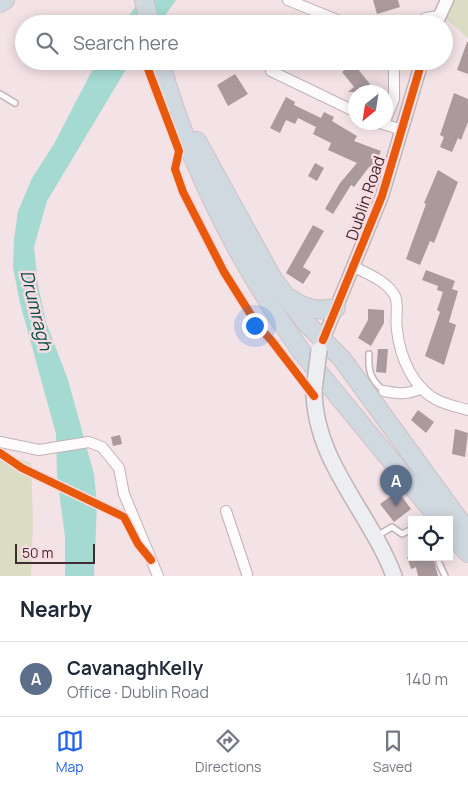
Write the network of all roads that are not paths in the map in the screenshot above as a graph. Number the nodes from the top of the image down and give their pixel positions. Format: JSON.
{"nodes":[{"id":1,"x":5,"y":0,"type":"edge"},
{"id":2,"x":144,"y":0,"type":"edge"},
{"id":3,"x":288,"y":0,"type":"edge"},
{"id":4,"x":447,"y":0,"type":"edge"},
{"id":5,"x":0,"y":3,"type":"edge"},
{"id":6,"x":148,"y":15,"type":"edge"},
{"id":7,"x":325,"y":15,"type":"edge"},
{"id":8,"x":440,"y":15,"type":"edge"},
{"id":9,"x":162,"y":70,"type":"edge"},
{"id":10,"x":394,"y":70,"type":"edge"},
{"id":11,"x":419,"y":70,"type":"edge"},
{"id":12,"x":271,"y":71,"type":"dead end"},
{"id":13,"x":168,"y":88,"type":"junction"},
{"id":14,"x":0,"y":94,"type":"edge"},
{"id":15,"x":393,"y":101,"type":"edge"},
{"id":16,"x":15,"y":103,"type":"dead end"},
{"id":17,"x":348,"y":108,"type":"edge"},
{"id":18,"x":393,"y":126,"type":"edge"},
{"id":19,"x":402,"y":130,"type":"junction"},
{"id":20,"x":354,"y":267,"type":"junction"},
{"id":21,"x":284,"y":294,"type":"junction"},
{"id":22,"x":336,"y":308,"type":"junction"},
{"id":23,"x":321,"y":345,"type":"junction"},
{"id":24,"x":369,"y":354,"type":"dead end"},
{"id":25,"x":422,"y":388,"type":"junction"},
{"id":26,"x":384,"y":391,"type":"joint"},
{"id":27,"x":468,"y":410,"type":"edge"},
{"id":28,"x":0,"y":442,"type":"edge"},
{"id":29,"x":226,"y":511,"type":"dead end"},
{"id":30,"x":437,"y":516,"type":"edge"},
{"id":31,"x":408,"y":531,"type":"edge"},
{"id":32,"x":468,"y":532,"type":"edge"},
{"id":33,"x":453,"y":535,"type":"edge"},
{"id":34,"x":376,"y":537,"type":"junction"},
{"id":35,"x":468,"y":553,"type":"edge"},
{"id":36,"x":438,"y":563,"type":"dead end"},
{"id":37,"x":246,"y":575,"type":"edge"},
{"id":38,"x":158,"y":576,"type":"edge"},
{"id":39,"x":394,"y":576,"type":"edge"},
{"id":40,"x":444,"y":576,"type":"edge"}],
"edges":[{"from":1,"to":5,"type":"highway"},
{"from":2,"to":6,"type":"highway"},
{"from":3,"to":7,"type":"street"},
{"from":4,"to":8,"type":"street"},
{"from":9,"to":13,"type":"highway"},
{"from":10,"to":15,"type":"street"},
{"from":11,"to":19,"type":"street","name":"Dublin Road"},
{"from":12,"to":17,"type":"street"},
{"from":13,"to":21,"type":"highway"},
{"from":13,"to":30,"type":"highway"},
{"from":14,"to":16,"type":"lane"},
{"from":18,"to":19,"type":"street"},
{"from":19,"to":20,"type":"street","name":"Dublin Road"},
{"from":20,"to":22,"type":"street","name":"Dublin Road"},
{"from":20,"to":25,"type":"street"},
{"from":21,"to":22,"type":"highway"},
{"from":21,"to":23,"type":"highway"},
{"from":22,"to":23,"type":"street","name":"Dublin Road"},
{"from":23,"to":32,"type":"highway"},
{"from":23,"to":34,"type":"main road","bridge":true},
{"from":24,"to":26,"type":"lane"},
{"from":25,"to":26,"type":"street"},
{"from":25,"to":27,"type":"street"},
{"from":28,"to":38,"type":"street"},
{"from":29,"to":37,"type":"street"},
{"from":31,"to":34,"type":"lane"},
{"from":33,"to":35,"type":"highway"},
{"from":34,"to":39,"type":"main road"},
{"from":36,"to":40,"type":"lane"}]}
